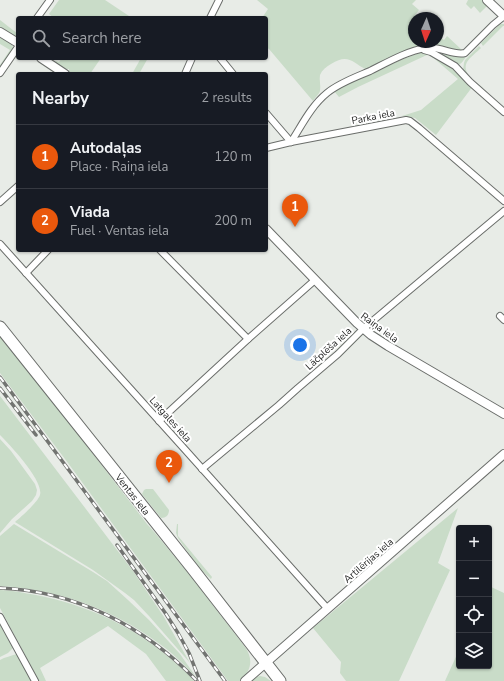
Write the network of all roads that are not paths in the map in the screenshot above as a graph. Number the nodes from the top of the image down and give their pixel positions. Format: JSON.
{"nodes":[{"id":1,"x":50,"y":0,"type":"edge"},
{"id":2,"x":219,"y":0,"type":"edge"},
{"id":3,"x":487,"y":0,"type":"edge"},
{"id":4,"x":38,"y":16,"type":"edge"},
{"id":5,"x":211,"y":16,"type":"edge"},
{"id":6,"x":504,"y":16,"type":"edge"},
{"id":7,"x":0,"y":32,"type":"edge"},
{"id":8,"x":16,"y":42,"type":"edge"},
{"id":9,"x":422,"y":49,"type":"junction"},
{"id":10,"x":16,"y":50,"type":"edge"},
{"id":11,"x":44,"y":60,"type":"edge"},
{"id":12,"x":191,"y":60,"type":"edge"},
{"id":13,"x":222,"y":60,"type":"edge"},
{"id":14,"x":62,"y":72,"type":"edge"},
{"id":15,"x":186,"y":72,"type":"edge"},
{"id":16,"x":232,"y":72,"type":"edge"},
{"id":17,"x":0,"y":73,"type":"edge"},
{"id":18,"x":504,"y":112,"type":"edge"},
{"id":19,"x":268,"y":114,"type":"edge"},
{"id":20,"x":291,"y":142,"type":"junction"},
{"id":21,"x":268,"y":148,"type":"edge"},
{"id":22,"x":16,"y":188,"type":"edge"},
{"id":23,"x":504,"y":201,"type":"edge"},
{"id":24,"x":0,"y":202,"type":"edge"},
{"id":25,"x":504,"y":211,"type":"edge"},
{"id":26,"x":268,"y":231,"type":"edge"},
{"id":27,"x":0,"y":244,"type":"edge"},
{"id":28,"x":46,"y":252,"type":"edge"},
{"id":29,"x":162,"y":252,"type":"edge"},
{"id":30,"x":26,"y":273,"type":"junction"},
{"id":31,"x":316,"y":280,"type":"junction"},
{"id":32,"x":0,"y":327,"type":"edge"},
{"id":33,"x":363,"y":329,"type":"junction"},
{"id":34,"x":248,"y":340,"type":"junction"},
{"id":35,"x":504,"y":414,"type":"edge"},
{"id":36,"x":159,"y":421,"type":"junction"},
{"id":37,"x":504,"y":454,"type":"edge"},
{"id":38,"x":202,"y":469,"type":"junction"},
{"id":39,"x":327,"y":608,"type":"junction"},
{"id":40,"x":0,"y":617,"type":"edge"},
{"id":41,"x":266,"y":662,"type":"junction"},
{"id":42,"x":35,"y":681,"type":"edge"},
{"id":43,"x":245,"y":681,"type":"edge"},
{"id":44,"x":280,"y":681,"type":"edge"}],
"edges":[{"from":1,"to":4,"type":"street"},
{"from":2,"to":5,"type":"street"},
{"from":3,"to":6,"type":"street"},
{"from":6,"to":9,"type":"street"},
{"from":7,"to":8,"type":"street"},
{"from":9,"to":18,"type":"street"},
{"from":9,"to":20,"type":"street"},
{"from":10,"to":17,"type":"street"},
{"from":11,"to":14,"type":"street"},
{"from":12,"to":15,"type":"street"},
{"from":13,"to":16,"type":"street"},
{"from":19,"to":20,"type":"street"},
{"from":20,"to":21,"type":"street","name":"Parka iela"},
{"from":20,"to":23,"type":"street","name":"Parka iela"},
{"from":22,"to":24,"type":"street"},
{"from":25,"to":33,"type":"street","name":"Lāčplēša iela"},
{"from":26,"to":31,"type":"street","name":"Raiņa iela"},
{"from":27,"to":30,"type":"street","name":"Latgales iela"},
{"from":28,"to":30,"type":"street"},
{"from":29,"to":34,"type":"street"},
{"from":30,"to":36,"type":"street","name":"Latgales iela"},
{"from":31,"to":33,"type":"street","name":"Raiņa iela"},
{"from":31,"to":34,"type":"street"},
{"from":32,"to":41,"type":"highway","name":"Ventas iela"},
{"from":33,"to":35,"type":"street","name":"Raiņa iela"},
{"from":33,"to":38,"type":"street","name":"Lāčplēša iela"},
{"from":34,"to":36,"type":"street"},
{"from":36,"to":38,"type":"street","name":"Latgales iela"},
{"from":37,"to":39,"type":"street","name":"Artilērijas iela"},
{"from":38,"to":39,"type":"street","name":"Latgales iela"},
{"from":39,"to":41,"type":"street","name":"Artilērijas iela"},
{"from":40,"to":42,"type":"street"},
{"from":41,"to":43,"type":"street","name":"Artilērijas iela"},
{"from":41,"to":44,"type":"highway","name":"Ventas iela"}]}
